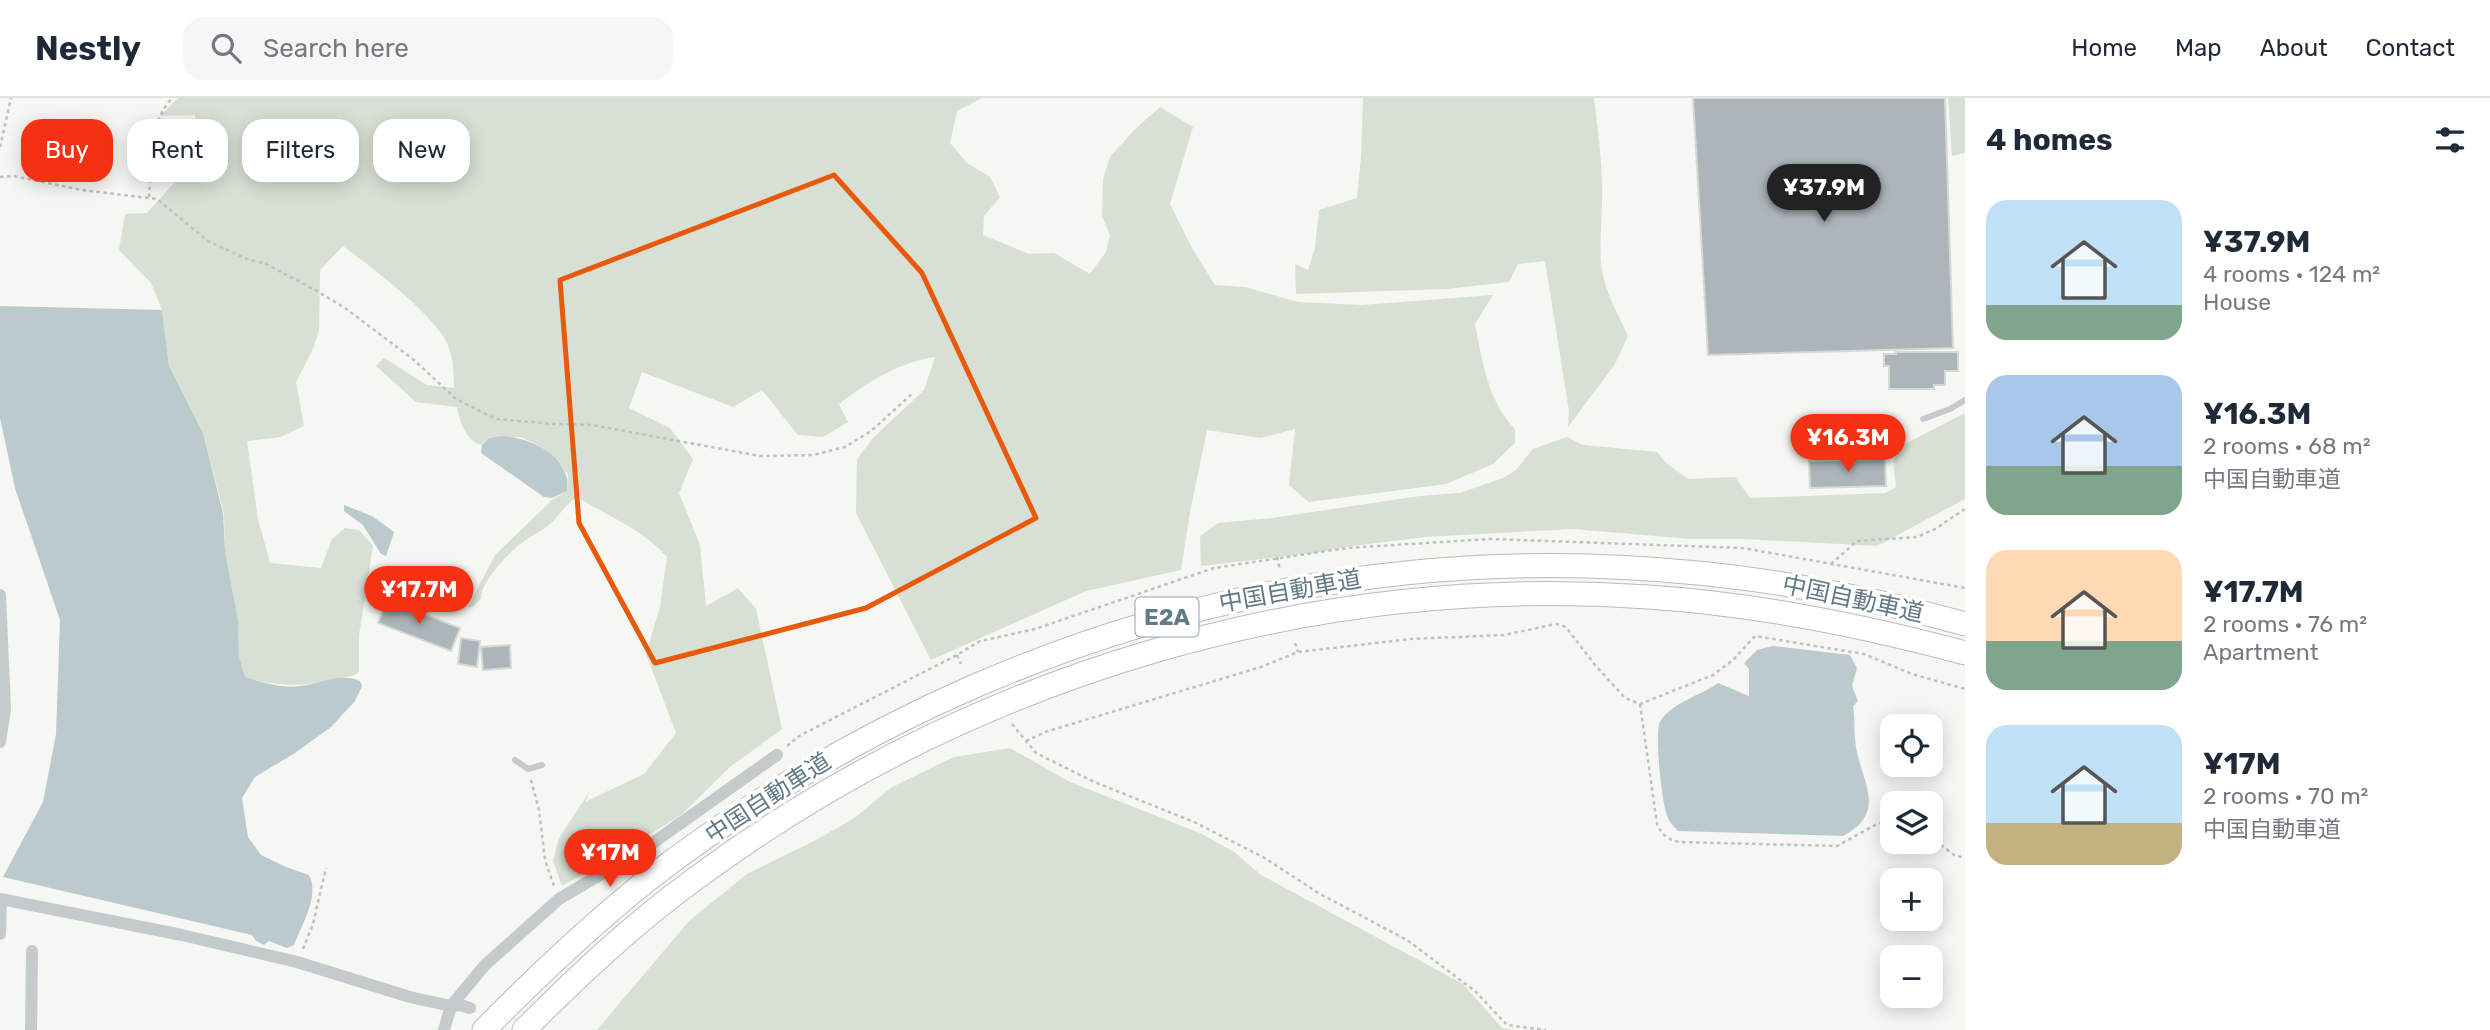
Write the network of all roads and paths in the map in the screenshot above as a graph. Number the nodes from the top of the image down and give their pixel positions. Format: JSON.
{"nodes":[{"id":1,"x":10,"y":98,"type":"edge"},
{"id":2,"x":172,"y":98,"type":"edge"},
{"id":3,"x":0,"y":147,"type":"edge"},
{"id":4,"x":0,"y":177,"type":"edge"},
{"id":5,"x":149,"y":197,"type":"junction"},
{"id":6,"x":913,"y":393,"type":"dead end"},
{"id":7,"x":1965,"y":400,"type":"edge"},
{"id":8,"x":1923,"y":419,"type":"dead end"},
{"id":9,"x":1965,"y":509,"type":"edge"},
{"id":10,"x":1277,"y":557,"type":"dead end"},
{"id":11,"x":1831,"y":564,"type":"dead end"},
{"id":12,"x":1280,"y":570,"type":"dead end"},
{"id":13,"x":0,"y":595,"type":"edge"},
{"id":14,"x":1965,"y":624,"type":"edge"},
{"id":15,"x":1295,"y":643,"type":"dead end"},
{"id":16,"x":1298,"y":652,"type":"junction"},
{"id":17,"x":1965,"y":653,"type":"edge"},
{"id":18,"x":957,"y":655,"type":"dead end"},
{"id":19,"x":961,"y":664,"type":"dead end"},
{"id":20,"x":1965,"y":689,"type":"edge"},
{"id":21,"x":1640,"y":704,"type":"junction"},
{"id":22,"x":1012,"y":724,"type":"dead end"},
{"id":23,"x":1026,"y":741,"type":"junction"},
{"id":24,"x":0,"y":742,"type":"edge"},
{"id":25,"x":777,"y":755,"type":"dead end"},
{"id":26,"x":515,"y":760,"type":"dead end"},
{"id":27,"x":542,"y":765,"type":"dead end"},
{"id":28,"x":528,"y":769,"type":"junction"},
{"id":29,"x":1880,"y":823,"type":"edge"},
{"id":30,"x":1943,"y":846,"type":"edge"},
{"id":31,"x":1965,"y":858,"type":"edge"},
{"id":32,"x":326,"y":868,"type":"dead end"},
{"id":33,"x":559,"y":899,"type":"junction"},
{"id":34,"x":0,"y":900,"type":"edge"},
{"id":35,"x":0,"y":914,"type":"edge"},
{"id":36,"x":0,"y":934,"type":"edge"},
{"id":37,"x":32,"y":951,"type":"dead end"},
{"id":38,"x":297,"y":962,"type":"junction"},
{"id":39,"x":451,"y":1006,"type":"junction"},
{"id":40,"x":470,"y":1008,"type":"dead end"},
{"id":41,"x":31,"y":1030,"type":"edge"},
{"id":42,"x":443,"y":1030,"type":"edge"},
{"id":43,"x":484,"y":1030,"type":"edge"},
{"id":44,"x":524,"y":1030,"type":"edge"},
{"id":45,"x":1546,"y":1030,"type":"edge"}],
"edges":[{"from":1,"to":3,"type":"path"},
{"from":2,"to":5,"type":"path"},
{"from":4,"to":5,"type":"path"},
{"from":5,"to":6,"type":"path"},
{"from":7,"to":8,"type":"lane"},
{"from":9,"to":11,"type":"path"},
{"from":10,"to":12,"type":"path"},
{"from":13,"to":24,"type":"street"},
{"from":14,"to":43,"type":"highway","name":"中国自動車道","number":"E2A"},
{"from":15,"to":16,"type":"path"},
{"from":16,"to":21,"type":"path"},
{"from":16,"to":23,"type":"path"},
{"from":17,"to":44,"type":"highway","name":"中国自動車道","number":"E2A"},
{"from":18,"to":19,"type":"path"},
{"from":20,"to":21,"type":"path"},
{"from":21,"to":29,"type":"path"},
{"from":22,"to":23,"type":"path"},
{"from":23,"to":45,"type":"path"},
{"from":25,"to":33,"type":"street"},
{"from":26,"to":28,"type":"lane"},
{"from":27,"to":28,"type":"lane"},
{"from":28,"to":33,"type":"path"},
{"from":30,"to":31,"type":"path"},
{"from":32,"to":38,"type":"path"},
{"from":33,"to":39,"type":"street"},
{"from":34,"to":35,"type":"street"},
{"from":34,"to":38,"type":"street"},
{"from":35,"to":36,"type":"street"},
{"from":37,"to":41,"type":"street"},
{"from":38,"to":39,"type":"street"},
{"from":39,"to":40,"type":"street"},
{"from":39,"to":42,"type":"street"}]}
